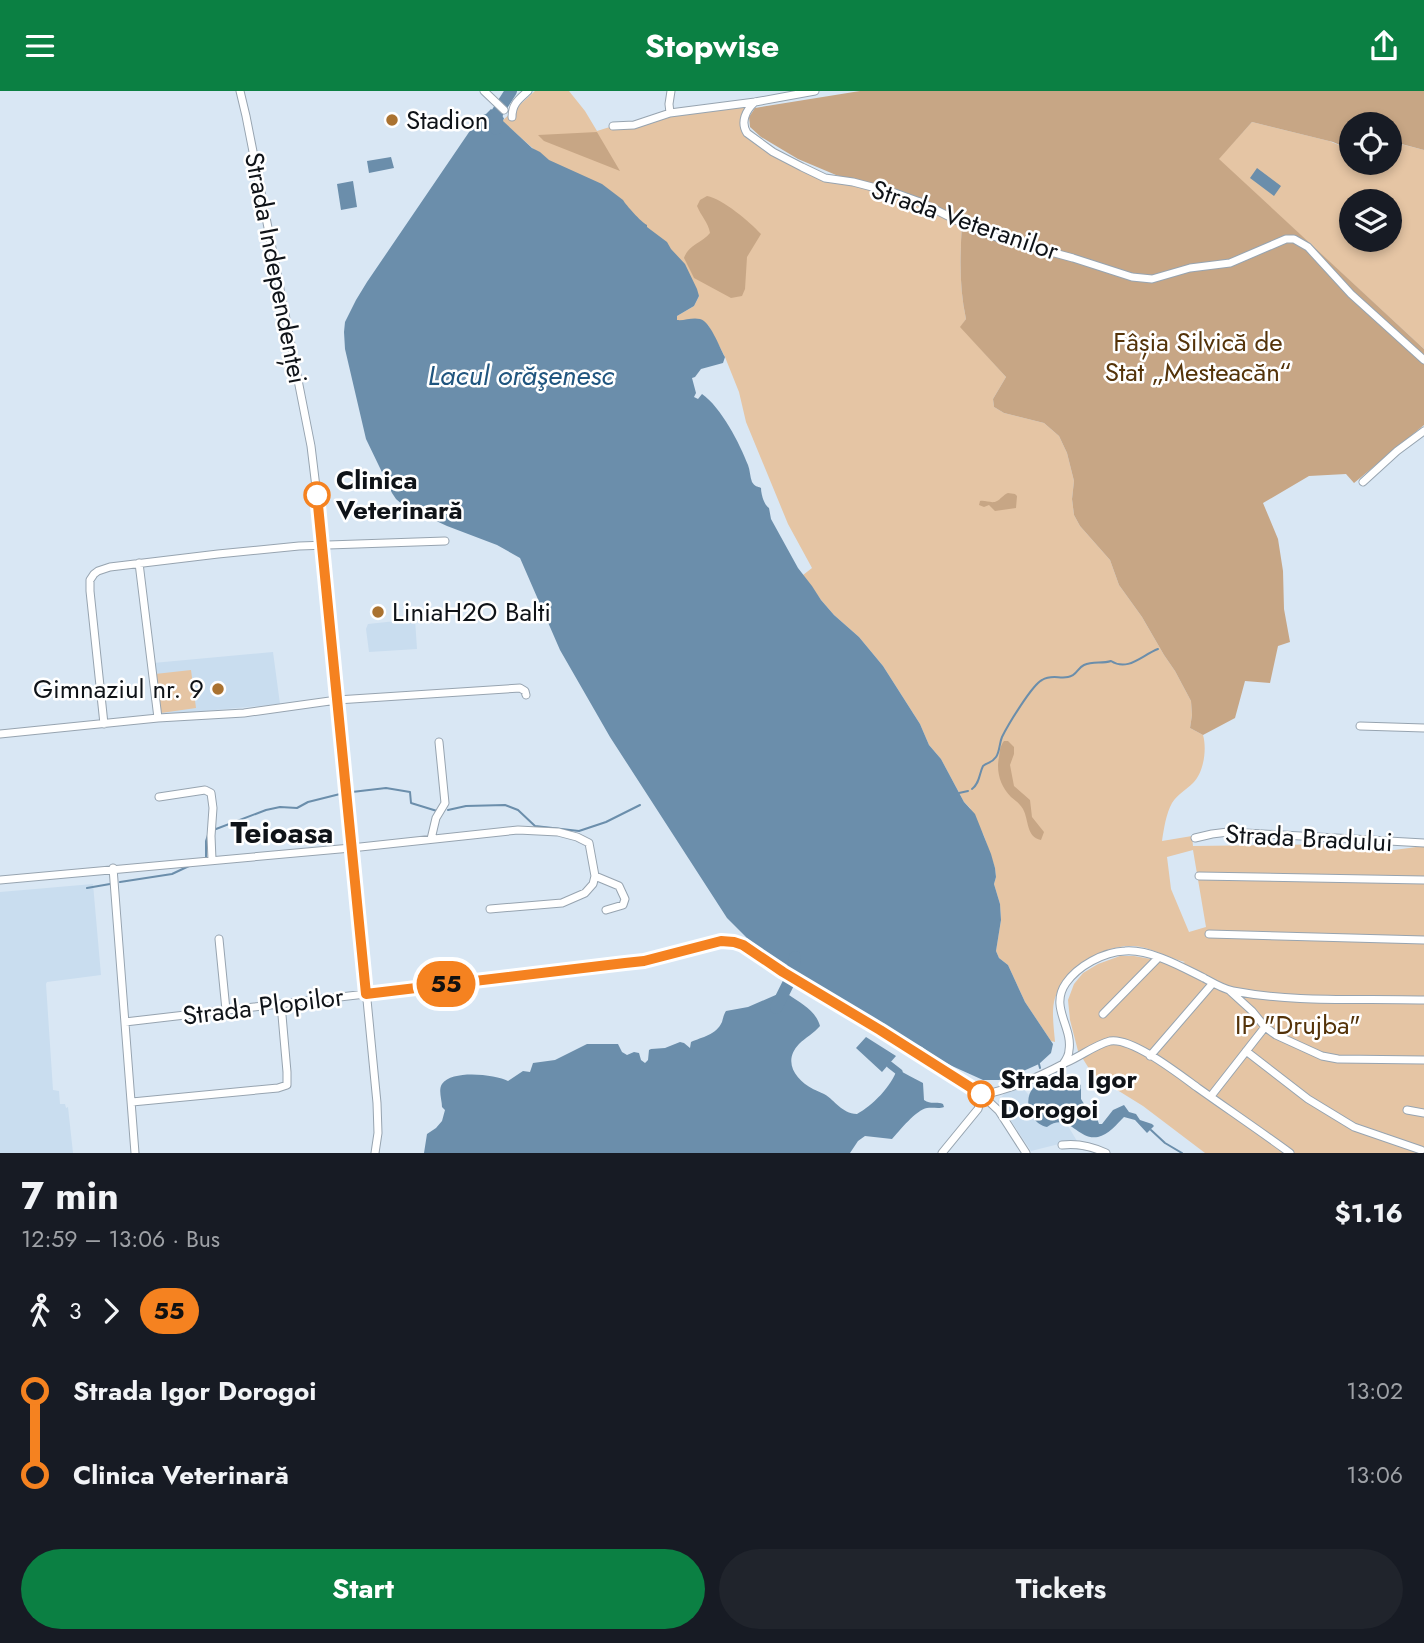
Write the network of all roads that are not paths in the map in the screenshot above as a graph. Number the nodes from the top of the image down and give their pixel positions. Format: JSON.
{"nodes":[{"id":1,"x":240,"y":91,"type":"edge"},
{"id":2,"x":484,"y":91,"type":"edge"},
{"id":3,"x":528,"y":91,"type":"edge"},
{"id":4,"x":671,"y":91,"type":"edge"},
{"id":5,"x":815,"y":91,"type":"edge"},
{"id":6,"x":755,"y":102,"type":"junction"},
{"id":7,"x":504,"y":110,"type":"dead end"},
{"id":8,"x":670,"y":113,"type":"junction"},
{"id":9,"x":512,"y":117,"type":"dead end"},
{"id":10,"x":613,"y":126,"type":"dead end"},
{"id":11,"x":1424,"y":360,"type":"edge"},
{"id":12,"x":1424,"y":431,"type":"edge"},
{"id":13,"x":1363,"y":482,"type":"dead end"},
{"id":14,"x":445,"y":541,"type":"dead end"},
{"id":15,"x":323,"y":545,"type":"junction"},
{"id":16,"x":139,"y":563,"type":"junction"},
{"id":17,"x":526,"y":695,"type":"dead end"},
{"id":18,"x":337,"y":700,"type":"junction"},
{"id":19,"x":158,"y":718,"type":"junction"},
{"id":20,"x":104,"y":724,"type":"junction"},
{"id":21,"x":1360,"y":726,"type":"dead end"},
{"id":22,"x":1424,"y":728,"type":"edge"},
{"id":23,"x":0,"y":734,"type":"edge"},
{"id":24,"x":439,"y":742,"type":"dead end"},
{"id":25,"x":159,"y":797,"type":"dead end"},
{"id":26,"x":1195,"y":838,"type":"dead end"},
{"id":27,"x":431,"y":839,"type":"junction"},
{"id":28,"x":1424,"y":843,"type":"edge"},
{"id":29,"x":351,"y":848,"type":"junction"},
{"id":30,"x":212,"y":860,"type":"junction"},
{"id":31,"x":113,"y":868,"type":"junction"},
{"id":32,"x":595,"y":876,"type":"junction"},
{"id":33,"x":1199,"y":876,"type":"dead end"},
{"id":34,"x":0,"y":880,"type":"edge"},
{"id":35,"x":1424,"y":880,"type":"edge"},
{"id":36,"x":490,"y":909,"type":"dead end"},
{"id":37,"x":606,"y":910,"type":"dead end"},
{"id":38,"x":1209,"y":934,"type":"dead end"},
{"id":39,"x":219,"y":939,"type":"dead end"},
{"id":40,"x":1424,"y":940,"type":"edge"},
{"id":41,"x":1158,"y":958,"type":"junction"},
{"id":42,"x":1213,"y":983,"type":"junction"},
{"id":43,"x":1229,"y":991,"type":"junction"},
{"id":44,"x":366,"y":994,"type":"junction"},
{"id":45,"x":1424,"y":1000,"type":"edge"},
{"id":46,"x":281,"y":1004,"type":"junction"},
{"id":47,"x":226,"y":1010,"type":"junction"},
{"id":48,"x":1103,"y":1014,"type":"dead end"},
{"id":49,"x":125,"y":1022,"type":"junction"},
{"id":50,"x":1265,"y":1027,"type":"junction"},
{"id":51,"x":1247,"y":1051,"type":"junction"},
{"id":52,"x":1150,"y":1056,"type":"junction"},
{"id":53,"x":1424,"y":1060,"type":"edge"},
{"id":54,"x":1063,"y":1064,"type":"junction"},
{"id":55,"x":982,"y":1095,"type":"junction"},
{"id":56,"x":1210,"y":1096,"type":"junction"},
{"id":57,"x":132,"y":1102,"type":"junction"},
{"id":58,"x":1407,"y":1110,"type":"dead end"},
{"id":59,"x":1424,"y":1113,"type":"edge"},
{"id":60,"x":1062,"y":1145,"type":"dead end"},
{"id":61,"x":1421,"y":1150,"type":"dead end"},
{"id":62,"x":135,"y":1153,"type":"edge"},
{"id":63,"x":375,"y":1153,"type":"edge"},
{"id":64,"x":943,"y":1153,"type":"edge"},
{"id":65,"x":1026,"y":1153,"type":"edge"},
{"id":66,"x":1106,"y":1153,"type":"edge"},
{"id":67,"x":1290,"y":1153,"type":"edge"}],
"edges":[{"from":1,"to":15,"type":"street","name":"Strada Independenței"},
{"from":2,"to":7,"type":"street"},
{"from":3,"to":9,"type":"street"},
{"from":4,"to":8,"type":"street"},
{"from":5,"to":6,"type":"street"},
{"from":6,"to":8,"type":"street"},
{"from":6,"to":11,"type":"street","name":"Strada Veteranilor"},
{"from":8,"to":10,"type":"street"},
{"from":12,"to":13,"type":"street"},
{"from":14,"to":15,"type":"street"},
{"from":15,"to":16,"type":"street"},
{"from":15,"to":18,"type":"street","name":"Strada Independenței"},
{"from":16,"to":19,"type":"street"},
{"from":16,"to":20,"type":"street"},
{"from":17,"to":18,"type":"street"},
{"from":18,"to":19,"type":"street"},
{"from":18,"to":29,"type":"street","name":"Strada Independenței"},
{"from":19,"to":20,"type":"street"},
{"from":20,"to":23,"type":"street"},
{"from":21,"to":22,"type":"street"},
{"from":24,"to":27,"type":"street"},
{"from":25,"to":30,"type":"street"},
{"from":26,"to":28,"type":"street","name":"Strada Bradului"},
{"from":27,"to":29,"type":"street"},
{"from":27,"to":32,"type":"street"},
{"from":29,"to":30,"type":"street"},
{"from":29,"to":44,"type":"street","name":"Strada Independenței"},
{"from":30,"to":31,"type":"street"},
{"from":31,"to":34,"type":"street"},
{"from":31,"to":49,"type":"street"},
{"from":32,"to":36,"type":"street"},
{"from":32,"to":37,"type":"street"},
{"from":33,"to":35,"type":"street"},
{"from":38,"to":40,"type":"street"},
{"from":39,"to":47,"type":"street"},
{"from":41,"to":42,"type":"street"},
{"from":41,"to":48,"type":"street"},
{"from":41,"to":54,"type":"street"},
{"from":42,"to":43,"type":"street"},
{"from":42,"to":52,"type":"street"},
{"from":43,"to":45,"type":"street"},
{"from":43,"to":50,"type":"street"},
{"from":44,"to":46,"type":"street","name":"Strada Plopilor"},
{"from":44,"to":55,"type":"street","name":"Strada Plopilor"},
{"from":44,"to":63,"type":"street","name":"Strada Independenței"},
{"from":46,"to":47,"type":"street","name":"Strada Plopilor"},
{"from":46,"to":57,"type":"street"},
{"from":47,"to":49,"type":"street","name":"Strada Plopilor"},
{"from":49,"to":57,"type":"street"},
{"from":50,"to":51,"type":"street"},
{"from":50,"to":53,"type":"street"},
{"from":51,"to":56,"type":"street"},
{"from":51,"to":61,"type":"street"},
{"from":52,"to":54,"type":"street"},
{"from":52,"to":56,"type":"street"},
{"from":54,"to":55,"type":"street"},
{"from":55,"to":64,"type":"street"},
{"from":55,"to":65,"type":"street","name":"Strada Plopilor"},
{"from":56,"to":67,"type":"street"},
{"from":57,"to":62,"type":"street"},
{"from":58,"to":59,"type":"street"},
{"from":60,"to":66,"type":"street"}]}
